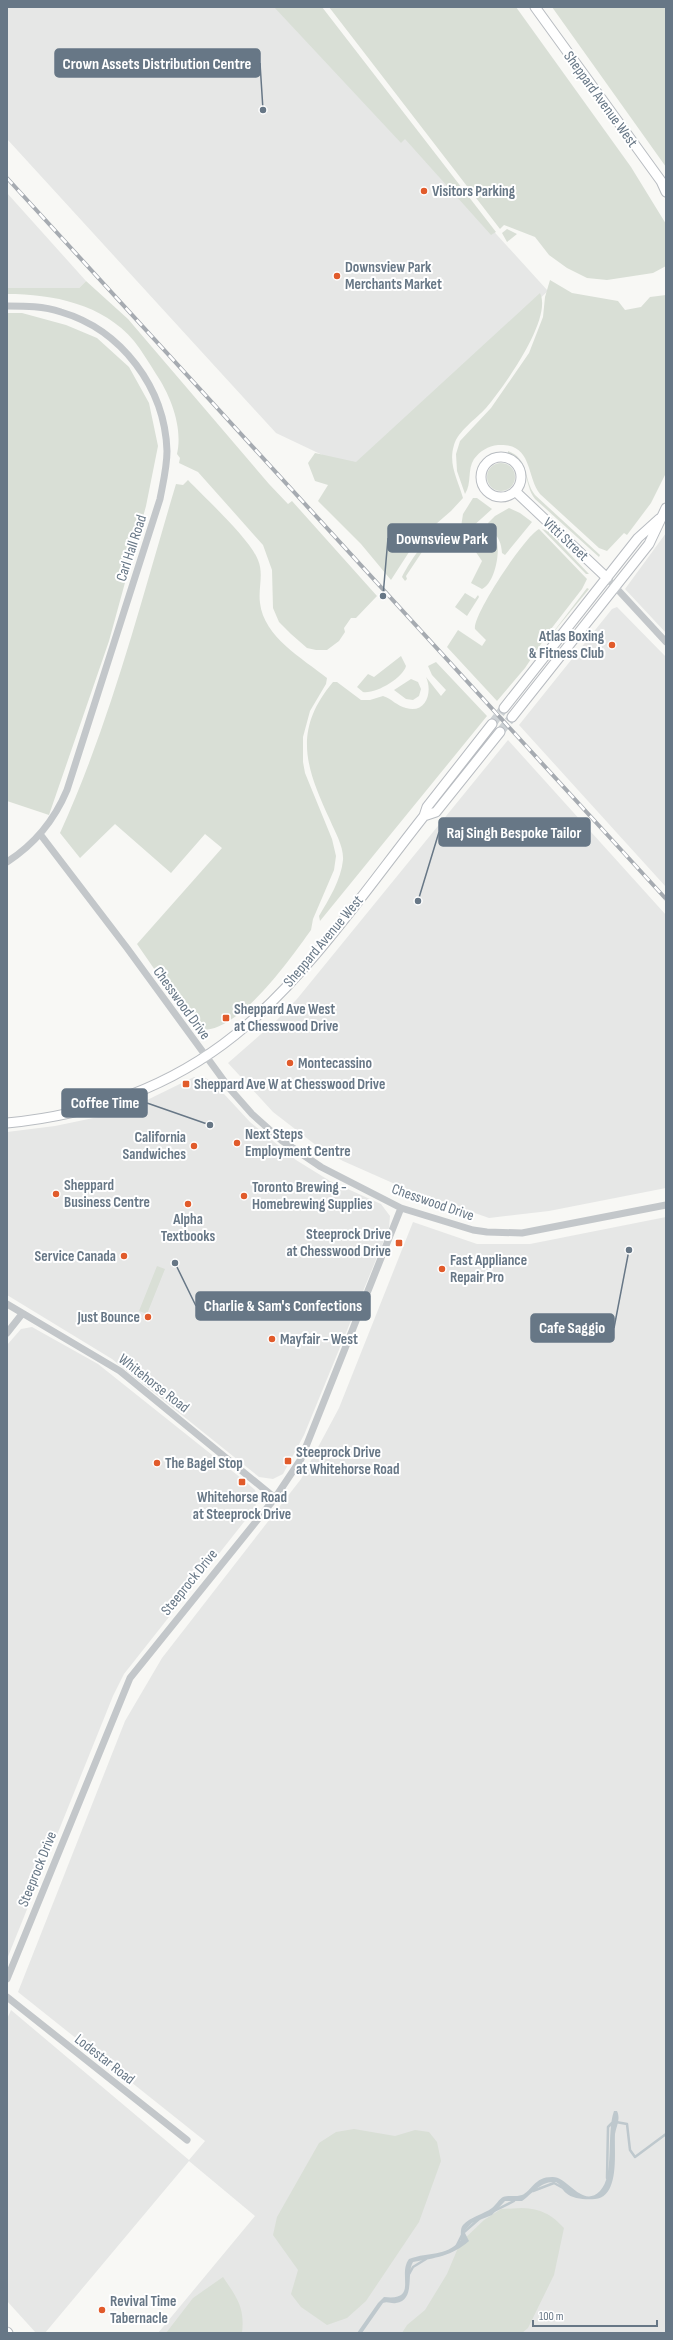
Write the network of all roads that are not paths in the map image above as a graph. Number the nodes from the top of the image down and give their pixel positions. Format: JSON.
{"nodes":[{"id":1,"x":535,"y":7,"type":"edge"},
{"id":2,"x":666,"y":192,"type":"edge"},
{"id":3,"x":7,"y":306,"type":"edge"},
{"id":4,"x":515,"y":491,"type":"junction"},
{"id":5,"x":666,"y":508,"type":"edge"},
{"id":6,"x":660,"y":517,"type":"junction"},
{"id":7,"x":607,"y":578,"type":"junction"},
{"id":8,"x":617,"y":587,"type":"junction"},
{"id":9,"x":666,"y":642,"type":"edge"},
{"id":10,"x":504,"y":708,"type":"tunnel mouth"},
{"id":11,"x":512,"y":717,"type":"tunnel mouth"},
{"id":12,"x":492,"y":724,"type":"tunnel mouth"},
{"id":13,"x":500,"y":732,"type":"tunnel mouth"},
{"id":14,"x":424,"y":816,"type":"junction"},
{"id":15,"x":40,"y":834,"type":"junction"},
{"id":16,"x":7,"y":862,"type":"edge"},
{"id":17,"x":205,"y":1057,"type":"junction"},
{"id":18,"x":7,"y":1123,"type":"edge"},
{"id":19,"x":666,"y":1204,"type":"edge"},
{"id":20,"x":402,"y":1208,"type":"junction"},
{"id":21,"x":7,"y":1304,"type":"edge"},
{"id":22,"x":22,"y":1314,"type":"junction"},
{"id":23,"x":7,"y":1333,"type":"edge"},
{"id":24,"x":275,"y":1498,"type":"junction"},
{"id":25,"x":7,"y":1979,"type":"edge"},
{"id":26,"x":7,"y":1997,"type":"edge"},
{"id":27,"x":187,"y":2140,"type":"dead end"}],
"edges":[{"from":1,"to":2,"type":"main road","name":"Sheppard Avenue West"},
{"from":3,"to":15,"type":"street","name":"Carl Hall Road"},
{"from":4,"to":4,"type":"main road"},
{"from":4,"to":7,"type":"main road","name":"Vitti Street"},
{"from":5,"to":6,"type":"main road"},
{"from":6,"to":7,"type":"main road"},
{"from":6,"to":8,"type":"main road"},
{"from":7,"to":8,"type":"street","name":"Vitti Street"},
{"from":7,"to":10,"type":"main road"},
{"from":8,"to":9,"type":"street","name":"Vitti Street"},
{"from":8,"to":11,"type":"main road"},
{"from":12,"to":14,"type":"main road","name":"Sheppard Avenue West"},
{"from":13,"to":14,"type":"main road","name":"Sheppard Avenue West"},
{"from":14,"to":17,"type":"main road","name":"Sheppard Avenue West"},
{"from":15,"to":16,"type":"street","name":"Carl Hall Road"},
{"from":15,"to":17,"type":"street","name":"Chesswood Drive"},
{"from":17,"to":18,"type":"main road","name":"Sheppard Avenue West"},
{"from":17,"to":20,"type":"street","name":"Chesswood Drive"},
{"from":19,"to":20,"type":"street","name":"Chesswood Drive"},
{"from":20,"to":24,"type":"street","name":"Steeprock Drive"},
{"from":21,"to":22,"type":"street","name":"Whitehorse Road"},
{"from":22,"to":23,"type":"street"},
{"from":22,"to":24,"type":"street","name":"Whitehorse Road"},
{"from":24,"to":25,"type":"street","name":"Steeprock Drive"},
{"from":26,"to":27,"type":"street","name":"Lodestar Road"}]}
